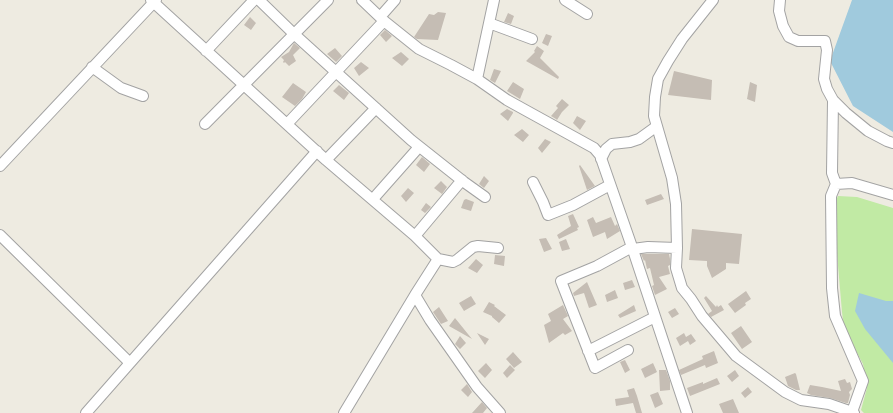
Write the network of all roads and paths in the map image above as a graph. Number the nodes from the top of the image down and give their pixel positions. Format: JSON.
{"nodes":[{"id":1,"x":254,"y":0,"type":"edge"},
{"id":2,"x":258,"y":0,"type":"edge"},
{"id":3,"x":328,"y":0,"type":"edge"},
{"id":4,"x":362,"y":0,"type":"edge"},
{"id":5,"x":395,"y":0,"type":"edge"},
{"id":6,"x":494,"y":0,"type":"edge"},
{"id":7,"x":565,"y":0,"type":"edge"},
{"id":8,"x":713,"y":0,"type":"edge"},
{"id":9,"x":780,"y":0,"type":"edge"},
{"id":10,"x":153,"y":1,"type":"edge"},
{"id":11,"x":587,"y":14,"type":"dead end"},
{"id":12,"x":382,"y":19,"type":"junction"},
{"id":13,"x":489,"y":23,"type":"junction"},
{"id":14,"x":294,"y":34,"type":"junction"},
{"id":15,"x":532,"y":38,"type":"dead end"},
{"id":16,"x":206,"y":51,"type":"junction"},
{"id":17,"x":92,"y":67,"type":"junction"},
{"id":18,"x":336,"y":72,"type":"junction"},
{"id":19,"x":477,"y":79,"type":"junction"},
{"id":20,"x":244,"y":85,"type":"junction"},
{"id":21,"x":143,"y":96,"type":"dead end"},
{"id":22,"x":833,"y":100,"type":"junction"},
{"id":23,"x":376,"y":108,"type":"junction"},
{"id":24,"x":205,"y":124,"type":"dead end"},
{"id":25,"x":287,"y":124,"type":"junction"},
{"id":26,"x":657,"y":126,"type":"junction"},
{"id":27,"x":893,"y":143,"type":"edge"},
{"id":28,"x":610,"y":145,"type":"junction"},
{"id":29,"x":420,"y":147,"type":"junction"},
{"id":30,"x":594,"y":148,"type":"junction"},
{"id":31,"x":317,"y":151,"type":"junction"},
{"id":32,"x":601,"y":159,"type":"junction"},
{"id":33,"x":326,"y":160,"type":"junction"},
{"id":34,"x":0,"y":166,"type":"edge"},
{"id":35,"x":462,"y":180,"type":"junction"},
{"id":36,"x":533,"y":182,"type":"dead end"},
{"id":37,"x":836,"y":184,"type":"junction"},
{"id":38,"x":610,"y":185,"type":"junction"},
{"id":39,"x":893,"y":195,"type":"edge"},
{"id":40,"x":485,"y":197,"type":"dead end"},
{"id":41,"x":373,"y":199,"type":"junction"},
{"id":42,"x":0,"y":235,"type":"edge"},
{"id":43,"x":415,"y":236,"type":"junction"},
{"id":44,"x":498,"y":248,"type":"dead end"},
{"id":45,"x":632,"y":248,"type":"junction"},
{"id":46,"x":677,"y":248,"type":"junction"},
{"id":47,"x":438,"y":259,"type":"junction"},
{"id":48,"x":415,"y":296,"type":"junction"},
{"id":49,"x":655,"y":317,"type":"junction"},
{"id":50,"x":628,"y":350,"type":"dead end"},
{"id":51,"x":588,"y":351,"type":"junction"},
{"id":52,"x":130,"y":363,"type":"junction"},
{"id":53,"x":853,"y":412,"type":"edge"},
{"id":54,"x":86,"y":413,"type":"edge"},
{"id":55,"x":344,"y":413,"type":"edge"},
{"id":56,"x":500,"y":413,"type":"edge"},
{"id":57,"x":687,"y":413,"type":"edge"}],
"edges":[{"from":1,"to":16,"type":"street"},
{"from":2,"to":14,"type":"street"},
{"from":3,"to":14,"type":"street"},
{"from":4,"to":12,"type":"street"},
{"from":5,"to":12,"type":"street"},
{"from":6,"to":13,"type":"street"},
{"from":7,"to":11,"type":"street"},
{"from":8,"to":26,"type":"street"},
{"from":9,"to":22,"type":"street"},
{"from":10,"to":16,"type":"street"},
{"from":10,"to":17,"type":"street"},
{"from":12,"to":18,"type":"street"},
{"from":12,"to":19,"type":"street"},
{"from":13,"to":15,"type":"street"},
{"from":13,"to":19,"type":"street"},
{"from":14,"to":18,"type":"street"},
{"from":14,"to":20,"type":"street"},
{"from":16,"to":20,"type":"street"},
{"from":17,"to":21,"type":"street"},
{"from":17,"to":34,"type":"street"},
{"from":18,"to":23,"type":"street"},
{"from":18,"to":25,"type":"street"},
{"from":19,"to":30,"type":"street"},
{"from":20,"to":24,"type":"street"},
{"from":20,"to":25,"type":"street"},
{"from":22,"to":27,"type":"street"},
{"from":22,"to":37,"type":"street"},
{"from":23,"to":29,"type":"street"},
{"from":23,"to":33,"type":"street"},
{"from":25,"to":31,"type":"street"},
{"from":26,"to":28,"type":"street"},
{"from":26,"to":46,"type":"street"},
{"from":28,"to":30,"type":"street"},
{"from":28,"to":32,"type":"street"},
{"from":29,"to":35,"type":"street"},
{"from":29,"to":41,"type":"street"},
{"from":30,"to":32,"type":"street"},
{"from":31,"to":33,"type":"street"},
{"from":31,"to":52,"type":"street"},
{"from":32,"to":38,"type":"street"},
{"from":33,"to":41,"type":"street"},
{"from":35,"to":40,"type":"street"},
{"from":35,"to":43,"type":"street"},
{"from":36,"to":38,"type":"street"},
{"from":37,"to":39,"type":"street"},
{"from":37,"to":53,"type":"street"},
{"from":38,"to":45,"type":"street"},
{"from":41,"to":43,"type":"street"},
{"from":42,"to":52,"type":"street"},
{"from":43,"to":47,"type":"street"},
{"from":44,"to":47,"type":"street"},
{"from":45,"to":46,"type":"street"},
{"from":45,"to":49,"type":"street"},
{"from":45,"to":51,"type":"street"},
{"from":46,"to":53,"type":"street"},
{"from":47,"to":48,"type":"street"},
{"from":48,"to":55,"type":"street"},
{"from":48,"to":56,"type":"street"},
{"from":49,"to":51,"type":"street"},
{"from":49,"to":57,"type":"street"},
{"from":50,"to":51,"type":"street"},
{"from":52,"to":54,"type":"street"}]}
